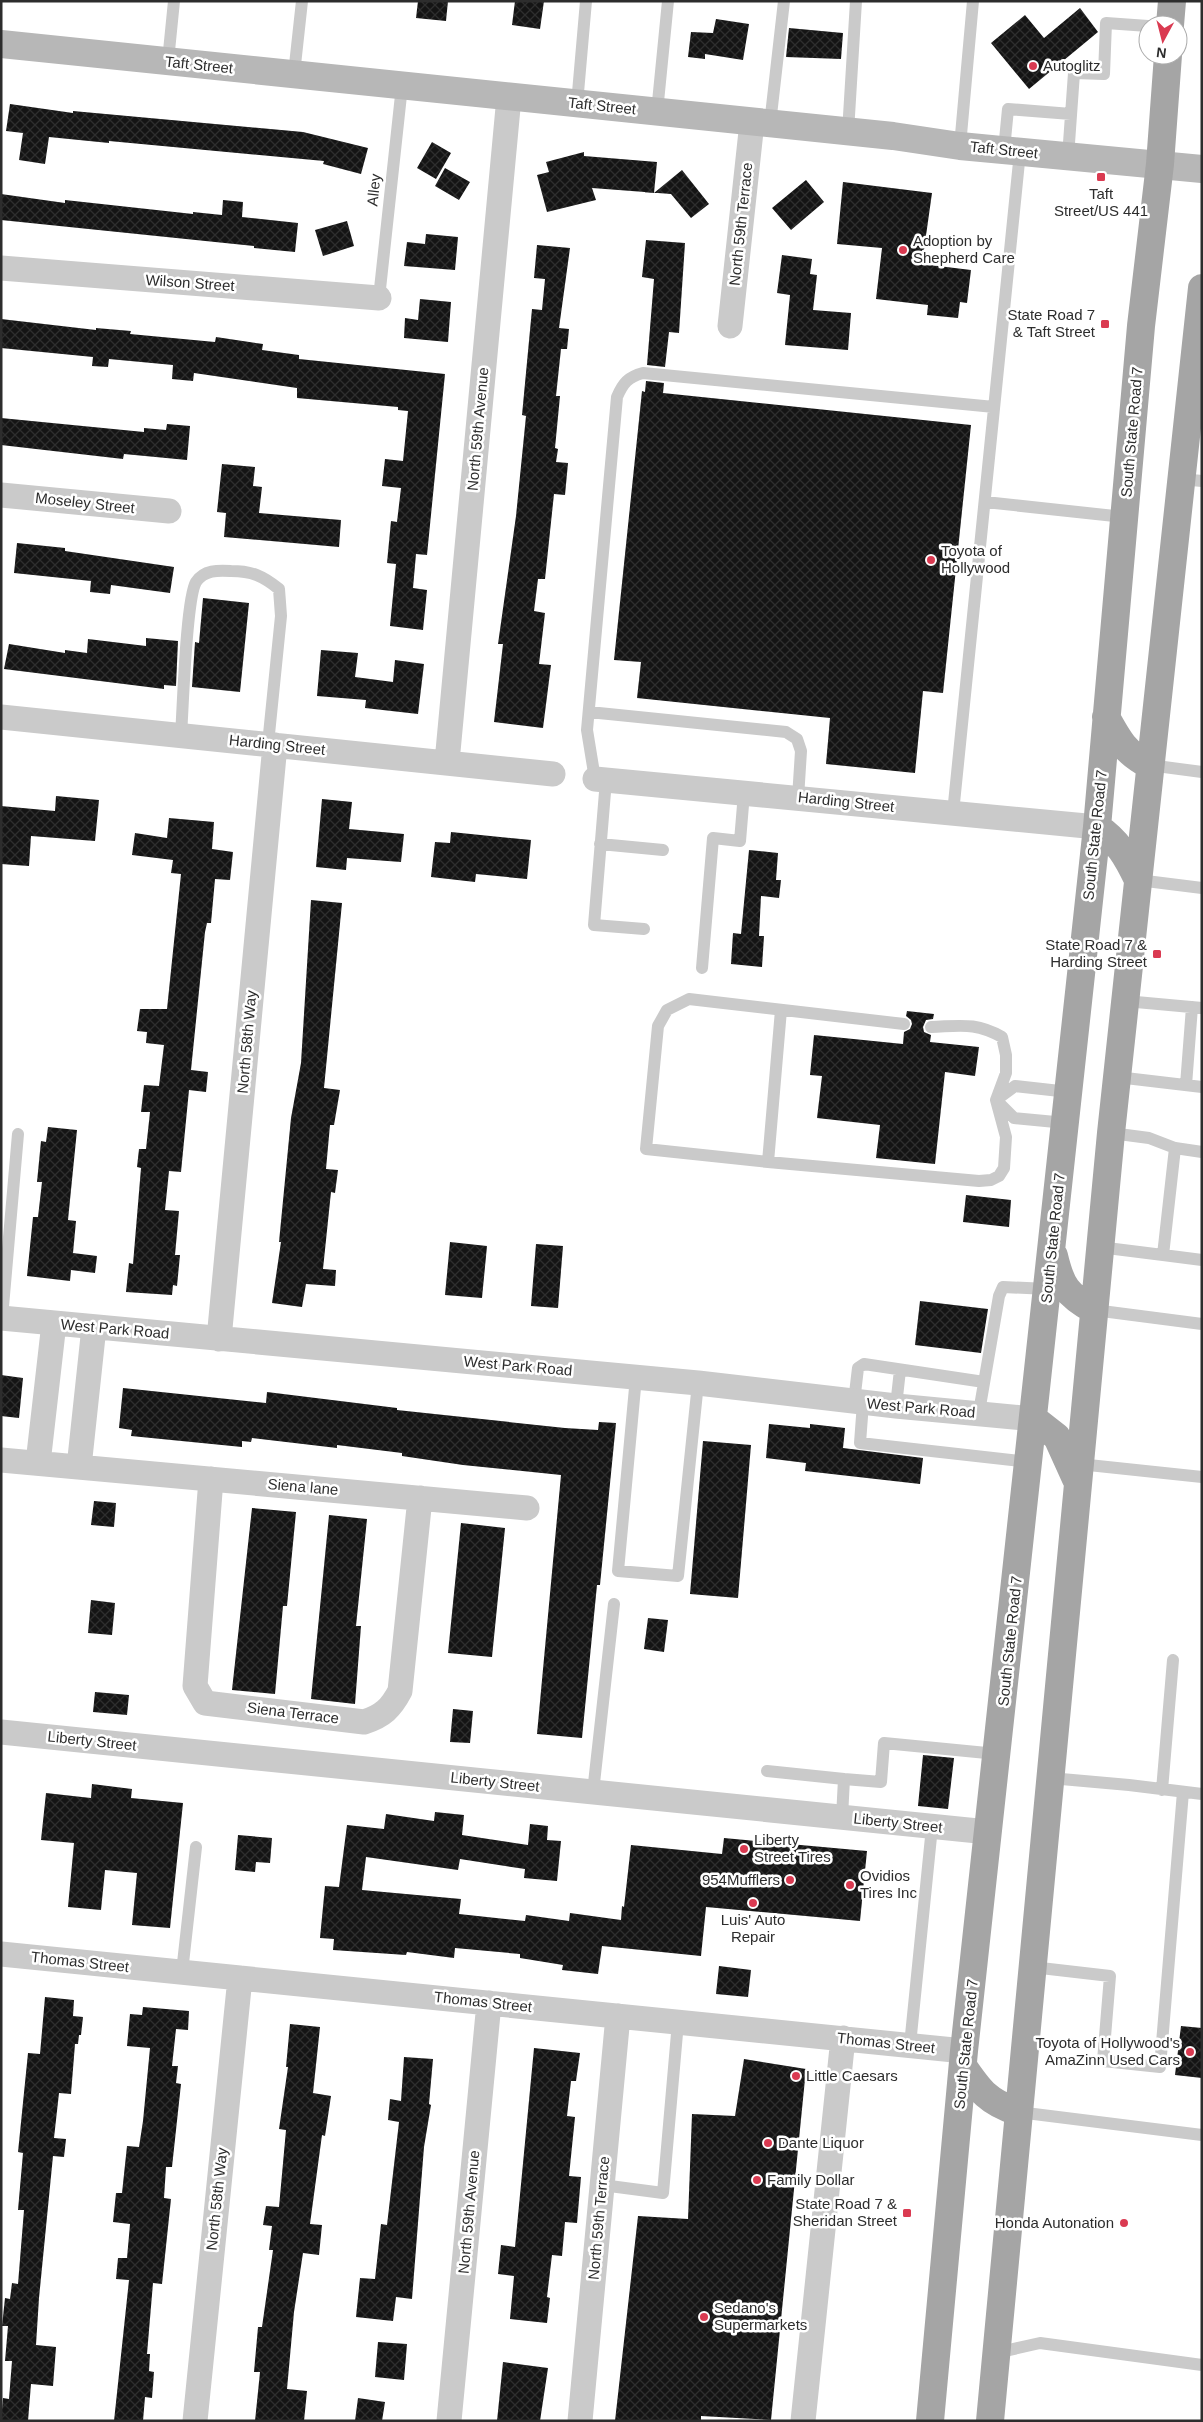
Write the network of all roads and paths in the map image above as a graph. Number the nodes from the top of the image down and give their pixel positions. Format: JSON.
{"nodes":[{"id":1,"x":174,"y":1,"type":"edge"},
{"id":2,"x":302,"y":1,"type":"edge"},
{"id":3,"x":586,"y":1,"type":"edge"},
{"id":4,"x":668,"y":1,"type":"edge"},
{"id":5,"x":784,"y":1,"type":"edge"},
{"id":6,"x":856,"y":1,"type":"edge"},
{"id":7,"x":972,"y":1,"type":"edge"},
{"id":8,"x":1172,"y":1,"type":"edge"},
{"id":9,"x":1171,"y":15,"type":"edge"},
{"id":10,"x":1138,"y":25,"type":"edge"},
{"id":11,"x":1,"y":44,"type":"edge"},
{"id":12,"x":168,"y":61,"type":"junction"},
{"id":13,"x":1167,"y":65,"type":"edge"},
{"id":14,"x":294,"y":74,"type":"junction"},
{"id":15,"x":402,"y":86,"type":"junction"},
{"id":16,"x":509,"y":97,"type":"junction"},
{"id":17,"x":577,"y":104,"type":"junction"},
{"id":18,"x":657,"y":112,"type":"junction"},
{"id":19,"x":1071,"y":114,"type":"junction"},
{"id":20,"x":761,"y":123,"type":"junction"},
{"id":21,"x":848,"y":132,"type":"junction"},
{"id":22,"x":960,"y":146,"type":"junction"},
{"id":23,"x":1012,"y":151,"type":"junction"},
{"id":24,"x":1068,"y":157,"type":"junction"},
{"id":25,"x":1160,"y":164,"type":"junction"},
{"id":26,"x":1202,"y":169,"type":"edge"},
{"id":27,"x":1,"y":268,"type":"edge"},
{"id":28,"x":1202,"y":288,"type":"edge"},
{"id":29,"x":380,"y":298,"type":"joint"},
{"id":30,"x":730,"y":326,"type":"dead end"},
{"id":31,"x":1198,"y":353,"type":"edge"},
{"id":32,"x":994,"y":407,"type":"junction"},
{"id":33,"x":1191,"y":480,"type":"edge"},
{"id":34,"x":1,"y":495,"type":"edge"},
{"id":35,"x":985,"y":502,"type":"junction"},
{"id":36,"x":169,"y":512,"type":"dead end"},
{"id":37,"x":1124,"y":517,"type":"junction"},
{"id":38,"x":589,"y":712,"type":"junction"},
{"id":39,"x":1106,"y":717,"type":"junction"},
{"id":40,"x":1,"y":718,"type":"edge"},
{"id":41,"x":181,"y":735,"type":"junction"},
{"id":42,"x":272,"y":744,"type":"junction"},
{"id":43,"x":447,"y":762,"type":"junction"},
{"id":44,"x":1149,"y":765,"type":"junction"},
{"id":45,"x":1202,"y":772,"type":"edge"},
{"id":46,"x":553,"y":774,"type":"dead end"},
{"id":47,"x":600,"y":779,"type":"junction"},
{"id":48,"x":744,"y":793,"type":"junction"},
{"id":49,"x":798,"y":798,"type":"junction"},
{"id":50,"x":953,"y":813,"type":"junction"},
{"id":51,"x":1097,"y":827,"type":"junction"},
{"id":52,"x":600,"y":844,"type":"junction"},
{"id":53,"x":663,"y":850,"type":"dead end"},
{"id":54,"x":1138,"y":880,"type":"junction"},
{"id":55,"x":1202,"y":888,"type":"edge"},
{"id":56,"x":644,"y":929,"type":"dead end"},
{"id":57,"x":702,"y":968,"type":"dead end"},
{"id":58,"x":1125,"y":1000,"type":"junction"},
{"id":59,"x":1197,"y":1008,"type":"edge"},
{"id":60,"x":781,"y":1010,"type":"junction"},
{"id":61,"x":904,"y":1024,"type":"dead end"},
{"id":62,"x":931,"y":1027,"type":"dead end"},
{"id":63,"x":1117,"y":1077,"type":"junction"},
{"id":64,"x":1186,"y":1085,"type":"junction"},
{"id":65,"x":1202,"y":1087,"type":"edge"},
{"id":66,"x":1070,"y":1092,"type":"junction"},
{"id":67,"x":996,"y":1100,"type":"junction"},
{"id":68,"x":1066,"y":1123,"type":"junction"},
{"id":69,"x":1110,"y":1133,"type":"junction"},
{"id":70,"x":18,"y":1134,"type":"dead end"},
{"id":71,"x":1175,"y":1148,"type":"junction"},
{"id":72,"x":1202,"y":1152,"type":"edge"},
{"id":73,"x":768,"y":1162,"type":"junction"},
{"id":74,"x":1099,"y":1247,"type":"junction"},
{"id":75,"x":1052,"y":1250,"type":"junction"},
{"id":76,"x":1163,"y":1255,"type":"junction"},
{"id":77,"x":1202,"y":1260,"type":"edge"},
{"id":78,"x":1048,"y":1289,"type":"junction"},
{"id":79,"x":1094,"y":1310,"type":"junction"},
{"id":80,"x":2,"y":1318,"type":"edge"},
{"id":81,"x":54,"y":1323,"type":"junction"},
{"id":82,"x":1202,"y":1324,"type":"edge"},
{"id":83,"x":94,"y":1327,"type":"junction"},
{"id":84,"x":220,"y":1339,"type":"junction"},
{"id":85,"x":900,"y":1370,"type":"junction"},
{"id":86,"x":636,"y":1377,"type":"junction"},
{"id":87,"x":984,"y":1382,"type":"junction"},
{"id":88,"x":698,"y":1383,"type":"junction"},
{"id":89,"x":859,"y":1402,"type":"junction"},
{"id":90,"x":896,"y":1406,"type":"junction"},
{"id":91,"x":979,"y":1412,"type":"junction"},
{"id":92,"x":1034,"y":1419,"type":"junction"},
{"id":93,"x":1,"y":1460,"type":"edge"},
{"id":94,"x":1030,"y":1462,"type":"junction"},
{"id":95,"x":38,"y":1463,"type":"junction"},
{"id":96,"x":79,"y":1467,"type":"junction"},
{"id":97,"x":1078,"y":1474,"type":"junction"},
{"id":98,"x":1202,"y":1477,"type":"edge"},
{"id":99,"x":210,"y":1479,"type":"junction"},
{"id":100,"x":420,"y":1498,"type":"junction"},
{"id":101,"x":527,"y":1508,"type":"dead end"},
{"id":102,"x":614,"y":1604,"type":"dead end"},
{"id":103,"x":1173,"y":1660,"type":"dead end"},
{"id":104,"x":1,"y":1732,"type":"edge"},
{"id":105,"x":997,"y":1754,"type":"junction"},
{"id":106,"x":767,"y":1771,"type":"dead end"},
{"id":107,"x":1050,"y":1778,"type":"junction"},
{"id":108,"x":844,"y":1779,"type":"junction"},
{"id":109,"x":1162,"y":1790,"type":"junction"},
{"id":110,"x":593,"y":1792,"type":"junction"},
{"id":111,"x":1183,"y":1792,"type":"junction"},
{"id":112,"x":1202,"y":1794,"type":"edge"},
{"id":113,"x":842,"y":1817,"type":"junction"},
{"id":114,"x":932,"y":1827,"type":"junction"},
{"id":115,"x":988,"y":1832,"type":"junction"},
{"id":116,"x":196,"y":1847,"type":"dead end"},
{"id":117,"x":1,"y":1954,"type":"edge"},
{"id":118,"x":1032,"y":1967,"type":"junction"},
{"id":119,"x":182,"y":1972,"type":"junction"},
{"id":120,"x":240,"y":1978,"type":"junction"},
{"id":121,"x":489,"y":2003,"type":"junction"},
{"id":122,"x":618,"y":2016,"type":"junction"},
{"id":123,"x":678,"y":2022,"type":"junction"},
{"id":124,"x":843,"y":2038,"type":"junction"},
{"id":125,"x":910,"y":2045,"type":"junction"},
{"id":126,"x":964,"y":2059,"type":"junction"},
{"id":127,"x":1018,"y":2112,"type":"junction"},
{"id":128,"x":1202,"y":2135,"type":"edge"},
{"id":129,"x":602,"y":2185,"type":"junction"},
{"id":130,"x":996,"y":2353,"type":"junction"},
{"id":131,"x":1202,"y":2365,"type":"edge"},
{"id":132,"x":195,"y":2421,"type":"edge"},
{"id":133,"x":449,"y":2421,"type":"edge"},
{"id":134,"x":580,"y":2421,"type":"edge"},
{"id":135,"x":803,"y":2421,"type":"edge"},
{"id":136,"x":930,"y":2421,"type":"edge"},
{"id":137,"x":990,"y":2421,"type":"edge"}],
"edges":[{"from":1,"to":12,"type":"lane"},
{"from":2,"to":14,"type":"lane"},
{"from":3,"to":17,"type":"lane"},
{"from":4,"to":18,"type":"lane"},
{"from":5,"to":20,"type":"lane"},
{"from":6,"to":21,"type":"lane"},
{"from":7,"to":22,"type":"lane"},
{"from":8,"to":9,"type":"main road"},
{"from":10,"to":19,"type":"lane"},
{"from":11,"to":12,"type":"street","name":"Taft Street"},
{"from":12,"to":14,"type":"street","name":"Taft Street"},
{"from":13,"to":25,"type":"main road","name":"South State Road 7"},
{"from":14,"to":15,"type":"street","name":"Taft Street"},
{"from":15,"to":16,"type":"street","name":"Taft Street"},
{"from":15,"to":29,"type":"lane","name":"Alley"},
{"from":16,"to":17,"type":"street","name":"Taft Street"},
{"from":16,"to":43,"type":"street","name":"North 59th Avenue"},
{"from":17,"to":18,"type":"street","name":"Taft Street"},
{"from":18,"to":20,"type":"street","name":"Taft Street"},
{"from":19,"to":23,"type":"lane"},
{"from":19,"to":24,"type":"lane"},
{"from":20,"to":21,"type":"street","name":"Taft Street"},
{"from":20,"to":30,"type":"street","name":"North 59th Terrace"},
{"from":21,"to":22,"type":"street","name":"Taft Street"},
{"from":22,"to":23,"type":"street","name":"Taft Street"},
{"from":23,"to":24,"type":"street","name":"Taft Street"},
{"from":23,"to":32,"type":"lane"},
{"from":24,"to":25,"type":"street","name":"Taft Street"},
{"from":25,"to":26,"type":"street","name":"Taft Street"},
{"from":25,"to":37,"type":"main road","name":"South State Road 7"},
{"from":27,"to":29,"type":"street","name":"Wilson Street"},
{"from":28,"to":31,"type":"main road"},
{"from":31,"to":33,"type":"main road"},
{"from":32,"to":35,"type":"lane"},
{"from":32,"to":38,"type":"lane"},
{"from":33,"to":44,"type":"main road"},
{"from":34,"to":36,"type":"street","name":"Moseley Street"},
{"from":35,"to":37,"type":"lane"},
{"from":35,"to":50,"type":"lane"},
{"from":37,"to":39,"type":"main road","name":"South State Road 7"},
{"from":38,"to":47,"type":"lane"},
{"from":38,"to":49,"type":"lane"},
{"from":39,"to":44,"type":"main road"},
{"from":39,"to":51,"type":"main road","name":"South State Road 7"},
{"from":40,"to":41,"type":"street","name":"Harding Street"},
{"from":41,"to":42,"type":"street","name":"Harding Street"},
{"from":41,"to":42,"type":"lane"},
{"from":42,"to":43,"type":"street","name":"Harding Street"},
{"from":42,"to":84,"type":"street","name":"North 58th Way"},
{"from":43,"to":46,"type":"street","name":"Harding Street"},
{"from":44,"to":45,"type":"lane"},
{"from":44,"to":54,"type":"main road"},
{"from":47,"to":48,"type":"street","name":"Harding Street"},
{"from":47,"to":52,"type":"lane"},
{"from":48,"to":49,"type":"street","name":"Harding Street"},
{"from":48,"to":57,"type":"lane"},
{"from":49,"to":50,"type":"street","name":"Harding Street"},
{"from":50,"to":51,"type":"street","name":"Harding Street"},
{"from":51,"to":54,"type":"main road"},
{"from":51,"to":66,"type":"main road","name":"South State Road 7"},
{"from":52,"to":53,"type":"lane"},
{"from":52,"to":56,"type":"lane"},
{"from":54,"to":55,"type":"lane"},
{"from":54,"to":58,"type":"main road"},
{"from":58,"to":59,"type":"lane"},
{"from":58,"to":63,"type":"main road"},
{"from":59,"to":64,"type":"lane"},
{"from":60,"to":61,"type":"lane"},
{"from":60,"to":73,"type":"lane"},
{"from":60,"to":73,"type":"lane"},
{"from":62,"to":67,"type":"lane"},
{"from":63,"to":64,"type":"lane"},
{"from":63,"to":69,"type":"main road"},
{"from":64,"to":65,"type":"lane"},
{"from":66,"to":67,"type":"lane"},
{"from":66,"to":68,"type":"main road","name":"South State Road 7"},
{"from":67,"to":68,"type":"lane"},
{"from":67,"to":73,"type":"lane"},
{"from":68,"to":75,"type":"main road","name":"South State Road 7"},
{"from":69,"to":71,"type":"lane"},
{"from":69,"to":74,"type":"main road"},
{"from":70,"to":80,"type":"lane"},
{"from":71,"to":72,"type":"lane"},
{"from":71,"to":76,"type":"lane"},
{"from":74,"to":76,"type":"lane"},
{"from":74,"to":79,"type":"main road"},
{"from":75,"to":78,"type":"main road","name":"South State Road 7"},
{"from":75,"to":79,"type":"main road"},
{"from":76,"to":77,"type":"lane"},
{"from":78,"to":87,"type":"lane"},
{"from":78,"to":92,"type":"main road","name":"South State Road 7"},
{"from":79,"to":82,"type":"lane"},
{"from":79,"to":97,"type":"main road"},
{"from":80,"to":81,"type":"street","name":"West Park Road"},
{"from":81,"to":83,"type":"street","name":"West Park Road"},
{"from":81,"to":95,"type":"street"},
{"from":83,"to":84,"type":"street","name":"West Park Road"},
{"from":83,"to":96,"type":"street"},
{"from":84,"to":86,"type":"street","name":"West Park Road"},
{"from":85,"to":87,"type":"lane"},
{"from":85,"to":89,"type":"lane"},
{"from":85,"to":90,"type":"lane"},
{"from":86,"to":88,"type":"street","name":"West Park Road"},
{"from":86,"to":88,"type":"lane"},
{"from":87,"to":91,"type":"lane"},
{"from":88,"to":89,"type":"street","name":"West Park Road"},
{"from":89,"to":90,"type":"street","name":"West Park Road"},
{"from":89,"to":94,"type":"lane"},
{"from":90,"to":91,"type":"street","name":"West Park Road"},
{"from":91,"to":92,"type":"street","name":"West Park Road"},
{"from":92,"to":94,"type":"main road","name":"South State Road 7"},
{"from":92,"to":97,"type":"main road"},
{"from":93,"to":95,"type":"street","name":"Siena lane"},
{"from":94,"to":105,"type":"main road","name":"South State Road 7"},
{"from":95,"to":96,"type":"street","name":"Siena lane"},
{"from":96,"to":99,"type":"street","name":"Siena lane"},
{"from":97,"to":98,"type":"lane"},
{"from":97,"to":107,"type":"main road"},
{"from":99,"to":100,"type":"street","name":"Siena lane"},
{"from":99,"to":100,"type":"street","name":"Siena Terrace"},
{"from":100,"to":101,"type":"street","name":"Siena lane"},
{"from":102,"to":110,"type":"lane"},
{"from":103,"to":109,"type":"lane"},
{"from":104,"to":110,"type":"street","name":"Liberty Street"},
{"from":105,"to":108,"type":"lane"},
{"from":105,"to":115,"type":"main road","name":"South State Road 7"},
{"from":106,"to":108,"type":"lane"},
{"from":107,"to":109,"type":"lane"},
{"from":107,"to":118,"type":"main road"},
{"from":108,"to":113,"type":"lane"},
{"from":109,"to":111,"type":"lane"},
{"from":110,"to":113,"type":"street","name":"Liberty Street"},
{"from":111,"to":112,"type":"lane"},
{"from":111,"to":118,"type":"lane"},
{"from":113,"to":114,"type":"street","name":"Liberty Street"},
{"from":114,"to":115,"type":"street","name":"Liberty Street"},
{"from":114,"to":125,"type":"lane"},
{"from":115,"to":126,"type":"main road","name":"South State Road 7"},
{"from":116,"to":119,"type":"lane"},
{"from":117,"to":119,"type":"street","name":"Thomas Street"},
{"from":118,"to":127,"type":"main road"},
{"from":119,"to":120,"type":"street","name":"Thomas Street"},
{"from":120,"to":121,"type":"street","name":"Thomas Street"},
{"from":120,"to":132,"type":"street","name":"North 58th Way"},
{"from":121,"to":122,"type":"street","name":"Thomas Street"},
{"from":121,"to":133,"type":"street","name":"North 59th Avenue"},
{"from":122,"to":123,"type":"street","name":"Thomas Street"},
{"from":122,"to":129,"type":"street","name":"North 59th Terrace"},
{"from":123,"to":124,"type":"street","name":"Thomas Street"},
{"from":123,"to":129,"type":"lane"},
{"from":124,"to":125,"type":"street","name":"Thomas Street"},
{"from":124,"to":135,"type":"street"},
{"from":125,"to":126,"type":"street","name":"Thomas Street"},
{"from":126,"to":127,"type":"main road"},
{"from":126,"to":136,"type":"main road","name":"South State Road 7"},
{"from":127,"to":128,"type":"lane"},
{"from":127,"to":130,"type":"main road"},
{"from":129,"to":134,"type":"street","name":"North 59th Terrace"},
{"from":130,"to":131,"type":"lane"},
{"from":130,"to":137,"type":"main road"}]}
